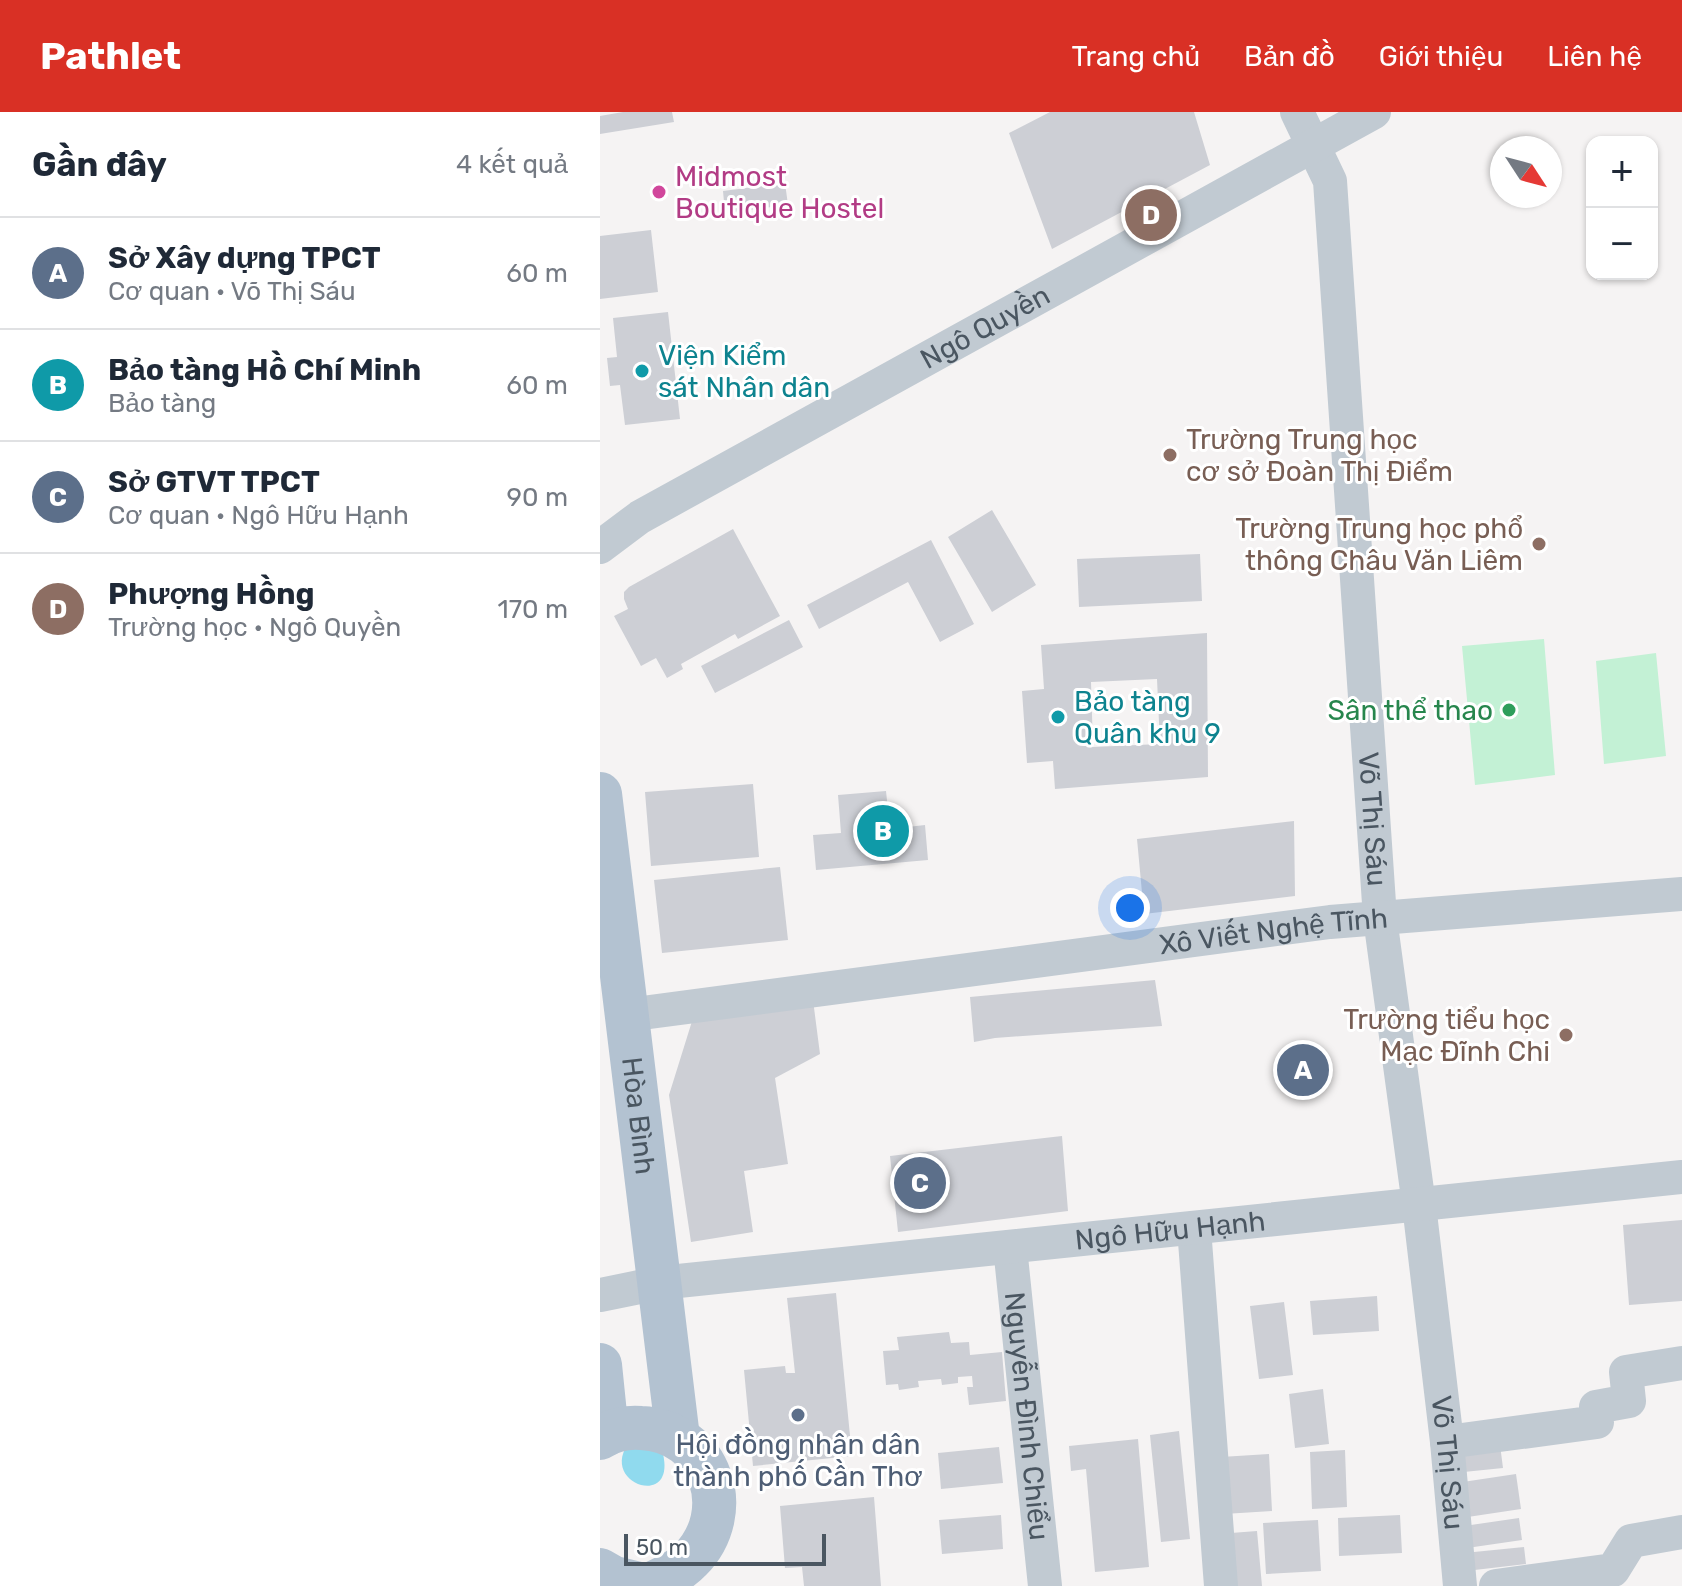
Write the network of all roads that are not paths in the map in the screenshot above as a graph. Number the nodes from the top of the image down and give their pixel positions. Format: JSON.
{"nodes":[{"id":1,"x":1297,"y":112,"type":"edge"},
{"id":2,"x":1374,"y":112,"type":"edge"},
{"id":3,"x":1313,"y":147,"type":"junction"},
{"id":4,"x":600,"y":547,"type":"edge"},
{"id":5,"x":600,"y":794,"type":"edge"},
{"id":6,"x":1682,"y":894,"type":"edge"},
{"id":7,"x":1380,"y":918,"type":"junction"},
{"id":8,"x":627,"y":1015,"type":"junction"},
{"id":9,"x":1682,"y":1177,"type":"edge"},
{"id":10,"x":1419,"y":1205,"type":"junction"},
{"id":11,"x":1194,"y":1228,"type":"junction"},
{"id":12,"x":1010,"y":1247,"type":"junction"},
{"id":13,"x":659,"y":1283,"type":"junction"},
{"id":14,"x":600,"y":1295,"type":"edge"},
{"id":15,"x":1682,"y":1363,"type":"edge"},
{"id":16,"x":600,"y":1365,"type":"edge"},
{"id":17,"x":604,"y":1436,"type":"edge"},
{"id":18,"x":678,"y":1438,"type":"junction"},
{"id":19,"x":1447,"y":1442,"type":"junction"},
{"id":20,"x":1682,"y":1532,"type":"edge"},
{"id":21,"x":600,"y":1570,"type":"edge"},
{"id":22,"x":700,"y":1574,"type":"edge"},
{"id":23,"x":647,"y":1586,"type":"edge"},
{"id":24,"x":1045,"y":1586,"type":"edge"},
{"id":25,"x":1221,"y":1586,"type":"edge"},
{"id":26,"x":1460,"y":1586,"type":"edge"},
{"id":27,"x":1496,"y":1586,"type":"edge"}],
"edges":[{"from":1,"to":3,"type":"street","name":"Võ Thị Sáu"},
{"from":2,"to":3,"type":"street","name":"Ngô Quyền"},
{"from":3,"to":4,"type":"street","name":"Ngô Quyền"},
{"from":3,"to":7,"type":"street","name":"Võ Thị Sáu"},
{"from":5,"to":8,"type":"main road","name":"Hòa Bình"},
{"from":6,"to":7,"type":"street","name":"Xô Viết Nghệ Tĩnh"},
{"from":7,"to":8,"type":"street","name":"Xô Viết Nghệ Tĩnh"},
{"from":7,"to":10,"type":"street","name":"Võ Thị Sáu"},
{"from":8,"to":13,"type":"main road","name":"Hòa Bình"},
{"from":9,"to":10,"type":"street","name":"Ngô Hữu Hạnh"},
{"from":10,"to":11,"type":"street","name":"Ngô Hữu Hạnh"},
{"from":10,"to":19,"type":"street","name":"Võ Thị Sáu"},
{"from":11,"to":12,"type":"street","name":"Ngô Hữu Hạnh"},
{"from":11,"to":25,"type":"street"},
{"from":12,"to":13,"type":"street","name":"Ngô Hữu Hạnh"},
{"from":12,"to":24,"type":"street","name":"Nguyễn Đình Chiểu"},
{"from":13,"to":14,"type":"street","name":"Ngô Hữu Hạnh"},
{"from":13,"to":18,"type":"main road","name":"Hòa Bình"},
{"from":15,"to":19,"type":"street"},
{"from":16,"to":17,"type":"main road"},
{"from":17,"to":18,"type":"main road"},
{"from":18,"to":22,"type":"main road"},
{"from":19,"to":26,"type":"street","name":"Võ Thị Sáu"},
{"from":20,"to":27,"type":"street"},
{"from":21,"to":23,"type":"main road"},
{"from":22,"to":23,"type":"main road"}]}
